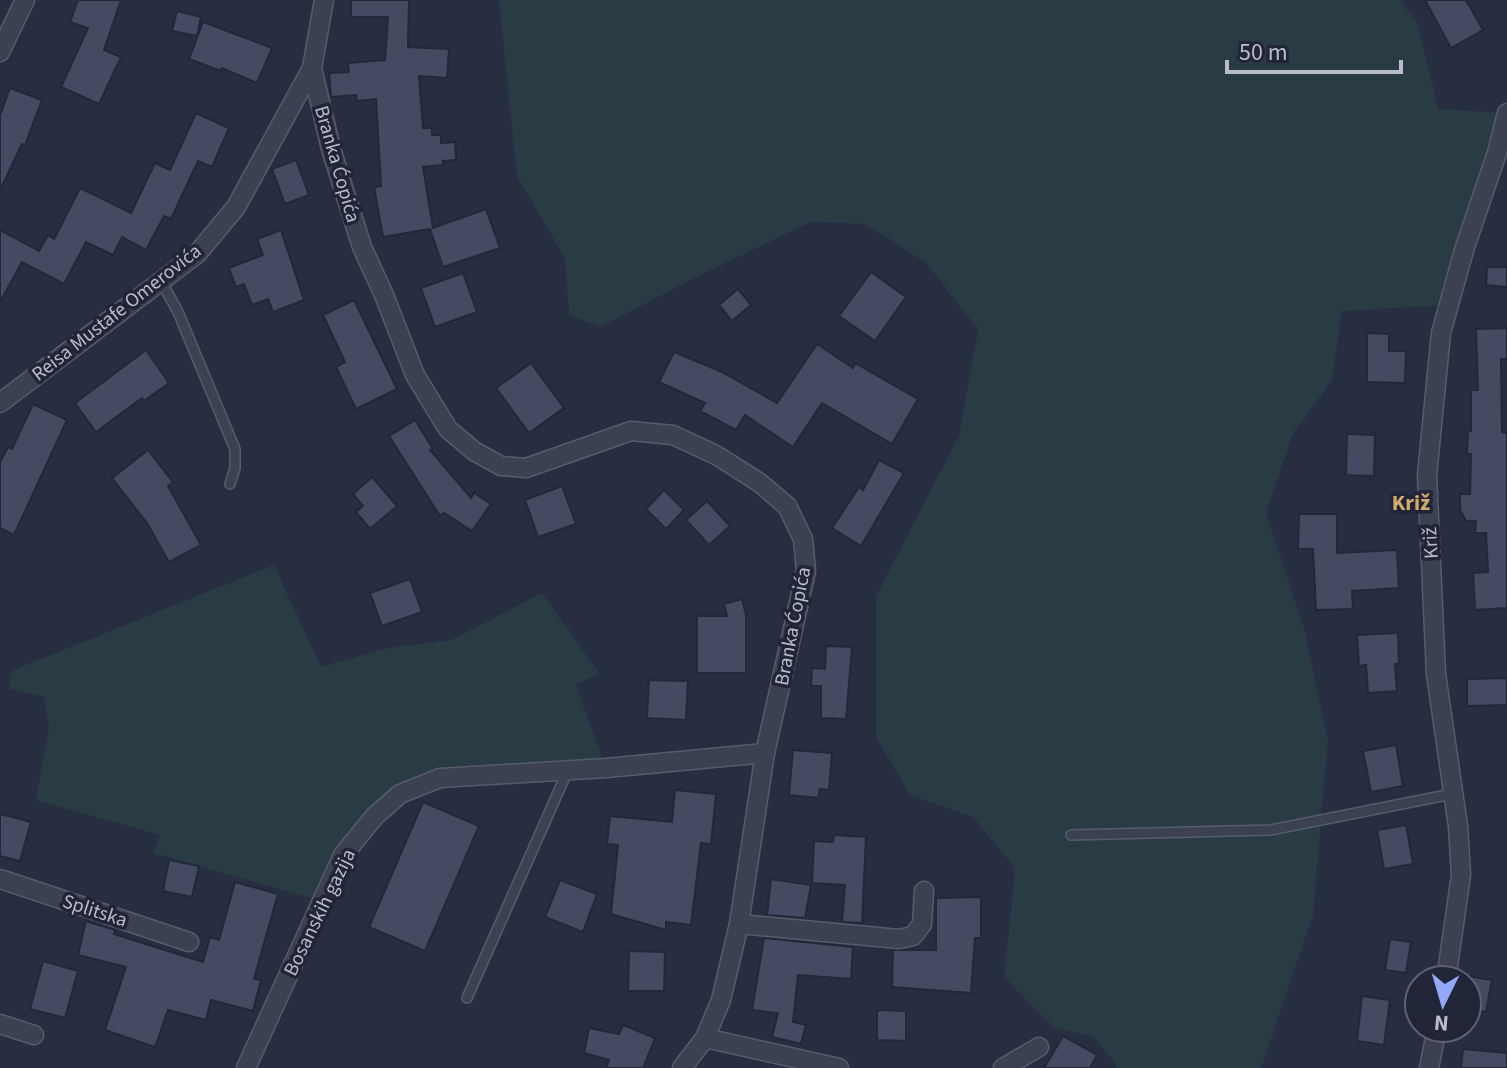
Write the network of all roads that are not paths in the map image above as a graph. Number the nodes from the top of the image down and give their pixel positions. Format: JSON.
{"nodes":[{"id":1,"x":25,"y":0,"type":"edge"},
{"id":2,"x":324,"y":0,"type":"edge"},
{"id":3,"x":0,"y":52,"type":"edge"},
{"id":4,"x":312,"y":68,"type":"junction"},
{"id":5,"x":1507,"y":113,"type":"edge"},
{"id":6,"x":161,"y":281,"type":"junction"},
{"id":7,"x":0,"y":403,"type":"edge"},
{"id":8,"x":230,"y":484,"type":"dead end"},
{"id":9,"x":765,"y":753,"type":"junction"},
{"id":10,"x":568,"y":770,"type":"junction"},
{"id":11,"x":1452,"y":794,"type":"junction"},
{"id":12,"x":1071,"y":835,"type":"dead end"},
{"id":13,"x":0,"y":879,"type":"edge"},
{"id":14,"x":924,"y":891,"type":"dead end"},
{"id":15,"x":739,"y":924,"type":"junction"},
{"id":16,"x":189,"y":942,"type":"dead end"},
{"id":17,"x":1448,"y":964,"type":"edge"},
{"id":18,"x":467,"y":998,"type":"dead end"},
{"id":19,"x":0,"y":1024,"type":"edge"},
{"id":20,"x":34,"y":1035,"type":"dead end"},
{"id":21,"x":705,"y":1038,"type":"junction"},
{"id":22,"x":1434,"y":1044,"type":"edge"},
{"id":23,"x":1039,"y":1047,"type":"dead end"},
{"id":24,"x":246,"y":1068,"type":"edge"},
{"id":25,"x":682,"y":1068,"type":"edge"},
{"id":26,"x":839,"y":1068,"type":"edge"},
{"id":27,"x":1003,"y":1068,"type":"edge"},
{"id":28,"x":1429,"y":1068,"type":"edge"}],
"edges":[{"from":1,"to":3,"type":"street"},
{"from":2,"to":4,"type":"street","name":"Reisa Mustafe Omerovića"},
{"from":4,"to":6,"type":"street","name":"Reisa Mustafe Omerovića"},
{"from":4,"to":9,"type":"street","name":"Branka Ćopića"},
{"from":5,"to":11,"type":"street","name":"Križ"},
{"from":6,"to":7,"type":"street","name":"Reisa Mustafe Omerovića"},
{"from":6,"to":8,"type":"lane"},
{"from":9,"to":10,"type":"street","name":"Bosanskih gazija"},
{"from":9,"to":15,"type":"street","name":"Branka Ćopića"},
{"from":10,"to":18,"type":"lane"},
{"from":10,"to":24,"type":"street","name":"Bosanskih gazija"},
{"from":11,"to":12,"type":"lane"},
{"from":11,"to":17,"type":"street","name":"Križ"},
{"from":13,"to":16,"type":"street","name":"Splitska"},
{"from":14,"to":15,"type":"street"},
{"from":15,"to":21,"type":"street","name":"Branka Ćopića"},
{"from":19,"to":20,"type":"street"},
{"from":21,"to":25,"type":"street","name":"Branka Ćopića"},
{"from":21,"to":26,"type":"street"},
{"from":22,"to":28,"type":"street"},
{"from":23,"to":27,"type":"street"}]}
